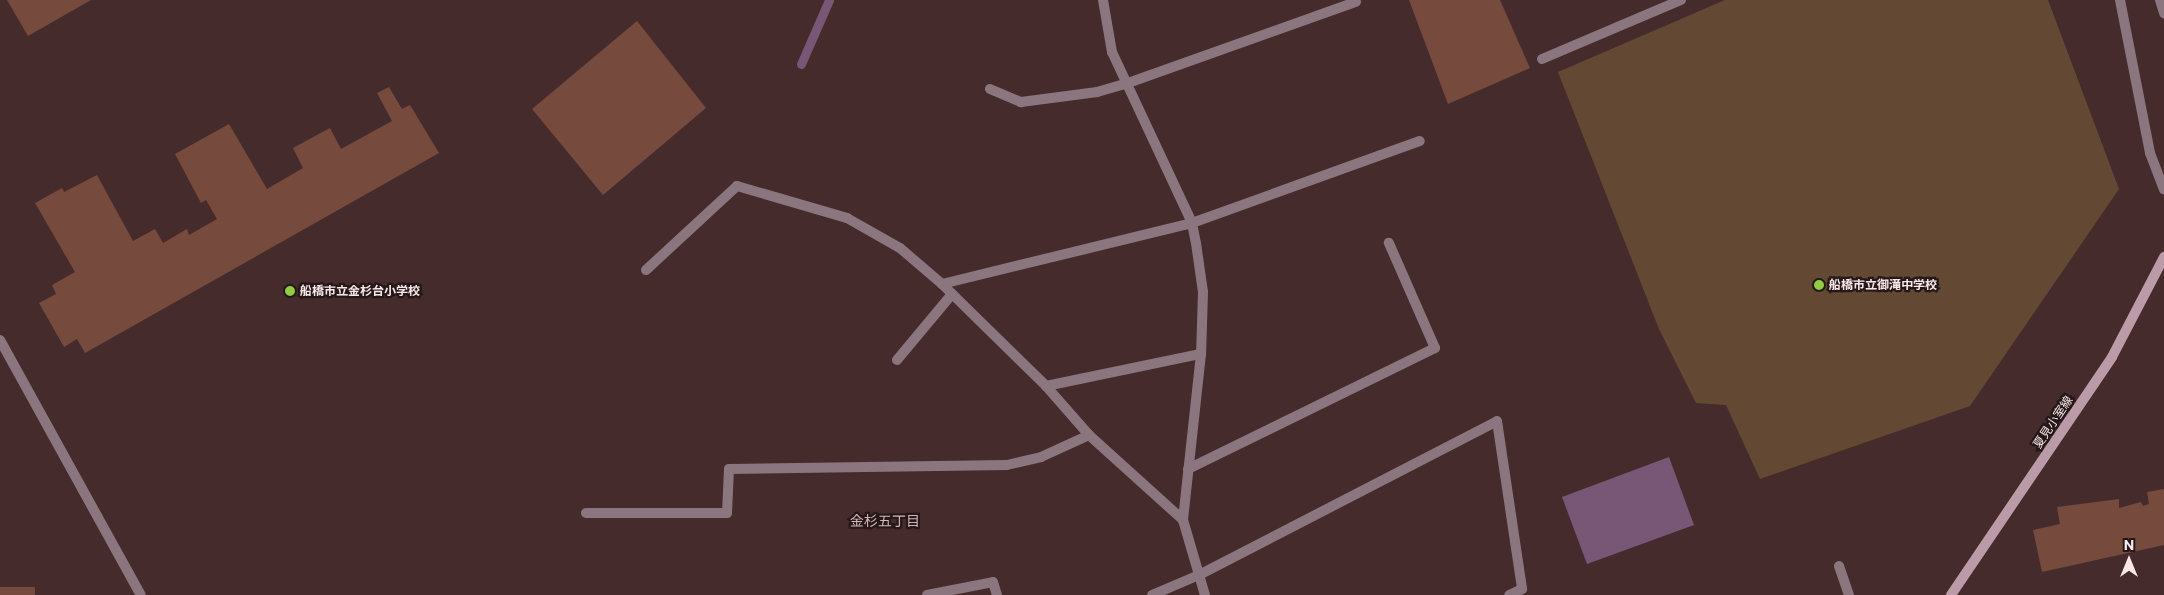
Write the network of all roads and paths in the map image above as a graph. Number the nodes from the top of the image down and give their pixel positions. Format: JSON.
{"nodes":[{"id":1,"x":1103,"y":0,"type":"edge"},
{"id":2,"x":1681,"y":0,"type":"edge"},
{"id":3,"x":2120,"y":0,"type":"edge"},
{"id":4,"x":2160,"y":0,"type":"edge"},
{"id":5,"x":1356,"y":2,"type":"dead end"},
{"id":6,"x":2164,"y":13,"type":"edge"},
{"id":7,"x":1542,"y":59,"type":"dead end"},
{"id":8,"x":1128,"y":83,"type":"junction"},
{"id":9,"x":990,"y":89,"type":"dead end"},
{"id":10,"x":1420,"y":141,"type":"dead end"},
{"id":11,"x":2164,"y":189,"type":"edge"},
{"id":12,"x":1192,"y":223,"type":"junction"},
{"id":13,"x":1389,"y":243,"type":"dead end"},
{"id":14,"x":2164,"y":257,"type":"edge"},
{"id":15,"x":646,"y":270,"type":"dead end"},
{"id":16,"x":942,"y":284,"type":"junction"},
{"id":17,"x":952,"y":294,"type":"junction"},
{"id":18,"x":0,"y":340,"type":"edge"},
{"id":19,"x":1201,"y":354,"type":"junction"},
{"id":20,"x":897,"y":360,"type":"dead end"},
{"id":21,"x":1046,"y":386,"type":"junction"},
{"id":22,"x":1089,"y":435,"type":"junction"},
{"id":23,"x":1188,"y":469,"type":"junction"},
{"id":24,"x":586,"y":513,"type":"dead end"},
{"id":25,"x":1183,"y":520,"type":"junction"},
{"id":26,"x":1838,"y":566,"type":"dead end"},
{"id":27,"x":1199,"y":575,"type":"junction"},
{"id":28,"x":141,"y":595,"type":"edge"},
{"id":29,"x":927,"y":595,"type":"edge"},
{"id":30,"x":997,"y":595,"type":"edge"},
{"id":31,"x":1152,"y":595,"type":"edge"},
{"id":32,"x":1205,"y":595,"type":"edge"},
{"id":33,"x":1509,"y":595,"type":"edge"},
{"id":34,"x":1849,"y":595,"type":"edge"},
{"id":35,"x":1951,"y":595,"type":"edge"}],
"edges":[{"from":1,"to":8,"type":"street"},
{"from":2,"to":7,"type":"street"},
{"from":3,"to":11,"type":"street"},
{"from":4,"to":6,"type":"street"},
{"from":5,"to":8,"type":"street"},
{"from":8,"to":9,"type":"street"},
{"from":8,"to":12,"type":"street"},
{"from":10,"to":12,"type":"street"},
{"from":12,"to":16,"type":"street"},
{"from":12,"to":19,"type":"street"},
{"from":13,"to":23,"type":"street"},
{"from":14,"to":35,"type":"main road","name":"夏見小室線"},
{"from":15,"to":16,"type":"street"},
{"from":16,"to":17,"type":"street"},
{"from":17,"to":20,"type":"street"},
{"from":17,"to":21,"type":"street"},
{"from":18,"to":28,"type":"street"},
{"from":19,"to":21,"type":"street"},
{"from":19,"to":23,"type":"street"},
{"from":21,"to":22,"type":"street"},
{"from":22,"to":24,"type":"street"},
{"from":22,"to":25,"type":"street"},
{"from":23,"to":25,"type":"street"},
{"from":25,"to":27,"type":"street"},
{"from":26,"to":34,"type":"street"},
{"from":27,"to":31,"type":"street"},
{"from":27,"to":32,"type":"street"},
{"from":27,"to":33,"type":"street"},
{"from":29,"to":30,"type":"street"}]}
